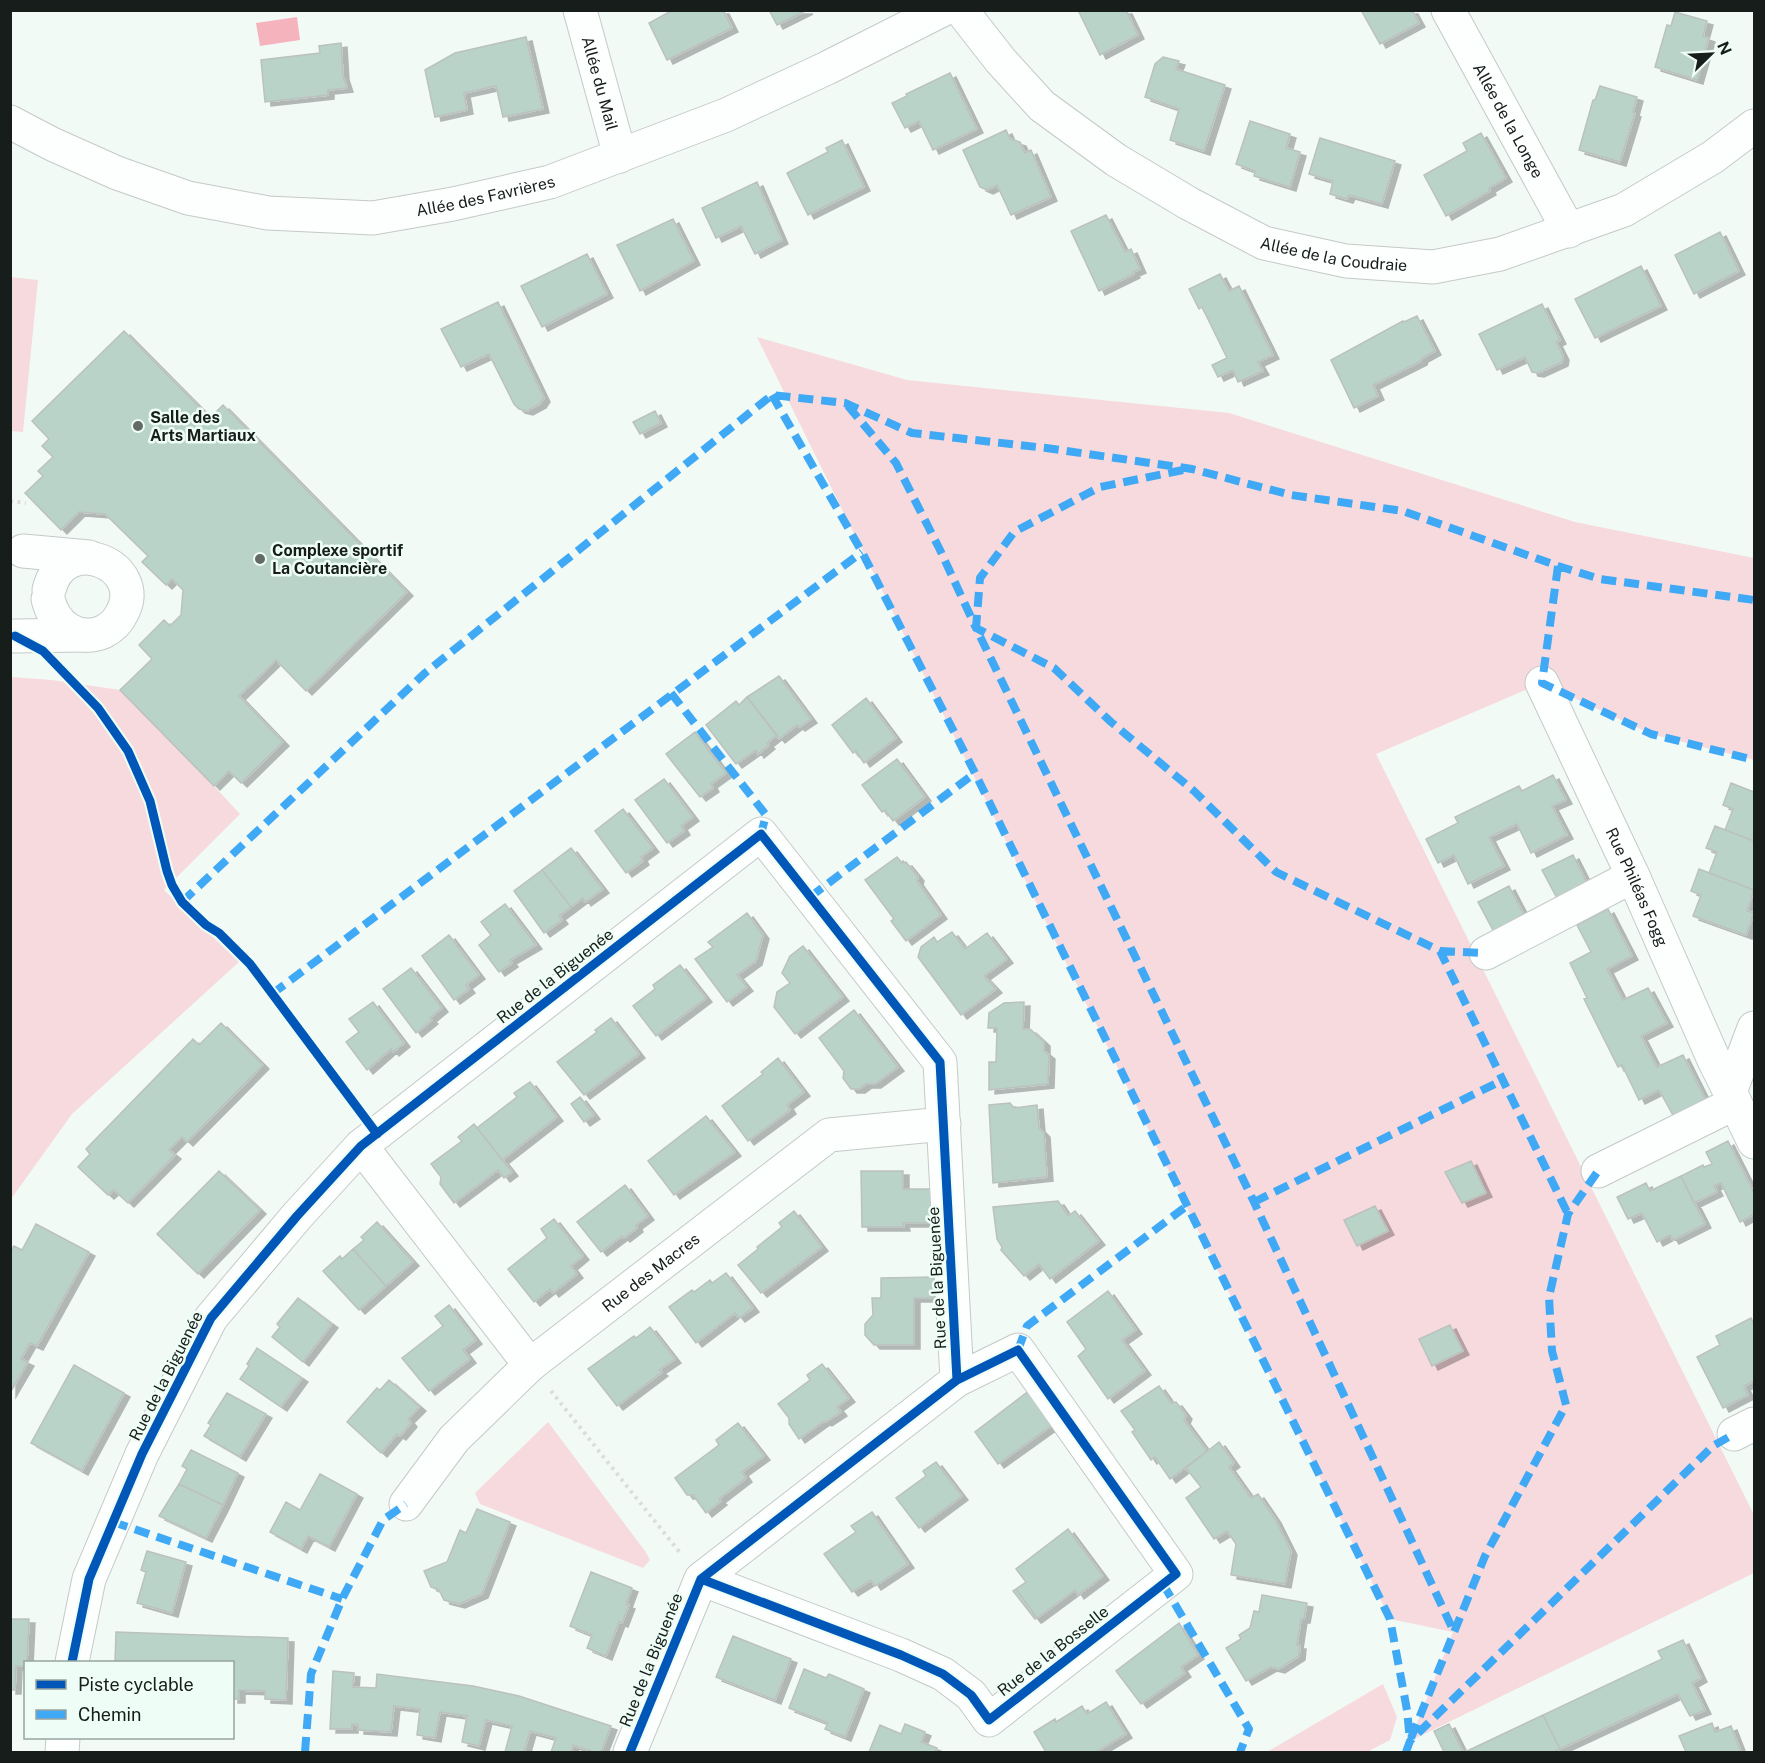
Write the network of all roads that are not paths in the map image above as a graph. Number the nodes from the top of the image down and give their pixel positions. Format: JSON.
{"nodes":[{"id":1,"x":580,"y":10,"type":"edge"},
{"id":2,"x":942,"y":10,"type":"edge"},
{"id":3,"x":961,"y":10,"type":"edge"},
{"id":4,"x":1448,"y":10,"type":"edge"},
{"id":5,"x":10,"y":122,"type":"edge"},
{"id":6,"x":1755,"y":126,"type":"edge"},
{"id":7,"x":620,"y":156,"type":"junction"},
{"id":8,"x":1569,"y":231,"type":"junction"},
{"id":9,"x":23,"y":551,"type":"dead end"},
{"id":10,"x":90,"y":557,"type":"junction"},
{"id":11,"x":92,"y":635,"type":"junction"},
{"id":12,"x":15,"y":636,"type":"dead end"},
{"id":13,"x":1542,"y":683,"type":"dead end"},
{"id":14,"x":1633,"y":876,"type":"junction"},
{"id":15,"x":1486,"y":953,"type":"dead end"},
{"id":16,"x":1755,"y":1028,"type":"edge"},
{"id":17,"x":1732,"y":1097,"type":"junction"},
{"id":18,"x":944,"y":1124,"type":"junction"},
{"id":19,"x":1755,"y":1142,"type":"edge"},
{"id":20,"x":361,"y":1146,"type":"junction"},
{"id":21,"x":1598,"y":1171,"type":"dead end"},
{"id":22,"x":1018,"y":1350,"type":"joint"},
{"id":23,"x":530,"y":1365,"type":"junction"},
{"id":24,"x":957,"y":1380,"type":"junction"},
{"id":25,"x":406,"y":1504,"type":"dead end"},
{"id":26,"x":701,"y":1579,"type":"junction"},
{"id":27,"x":72,"y":1661,"type":"edge"},
{"id":28,"x":630,"y":1752,"type":"edge"}],
"edges":[{"from":1,"to":7,"type":"street","name":"Allée du Mail"},
{"from":2,"to":7,"type":"street","name":"Allée des Favrières"},
{"from":3,"to":8,"type":"street","name":"Allée de la Coudraie"},
{"from":4,"to":8,"type":"street","name":"Allée de la Longe"},
{"from":5,"to":7,"type":"street","name":"Allée des Favrières"},
{"from":6,"to":8,"type":"street","name":"Allée de la Coudraie"},
{"from":9,"to":10,"type":"street"},
{"from":10,"to":11,"type":"street"},
{"from":10,"to":11,"type":"street"},
{"from":11,"to":12,"type":"street"},
{"from":13,"to":14,"type":"street","name":"Rue Philéas Fogg"},
{"from":14,"to":15,"type":"street"},
{"from":14,"to":17,"type":"street","name":"Rue Philéas Fogg"},
{"from":16,"to":17,"type":"street"},
{"from":17,"to":19,"type":"street","name":"Rue Philéas Fogg"},
{"from":17,"to":21,"type":"street"},
{"from":18,"to":20,"type":"street","name":"Rue de la Biguenée"},
{"from":18,"to":23,"type":"street","name":"Rue des Macres"},
{"from":18,"to":24,"type":"street","name":"Rue de la Biguenée"},
{"from":20,"to":23,"type":"street"},
{"from":20,"to":27,"type":"street","name":"Rue de la Biguenée"},
{"from":22,"to":24,"type":"street","name":"Rue de la Biguenée"},
{"from":22,"to":26,"type":"street","name":"Rue de la Bosselle"},
{"from":23,"to":25,"type":"street","name":"Rue des Macres"},
{"from":24,"to":26,"type":"street","name":"Rue de la Biguenée"},
{"from":26,"to":28,"type":"street","name":"Rue de la Biguenée"}]}
